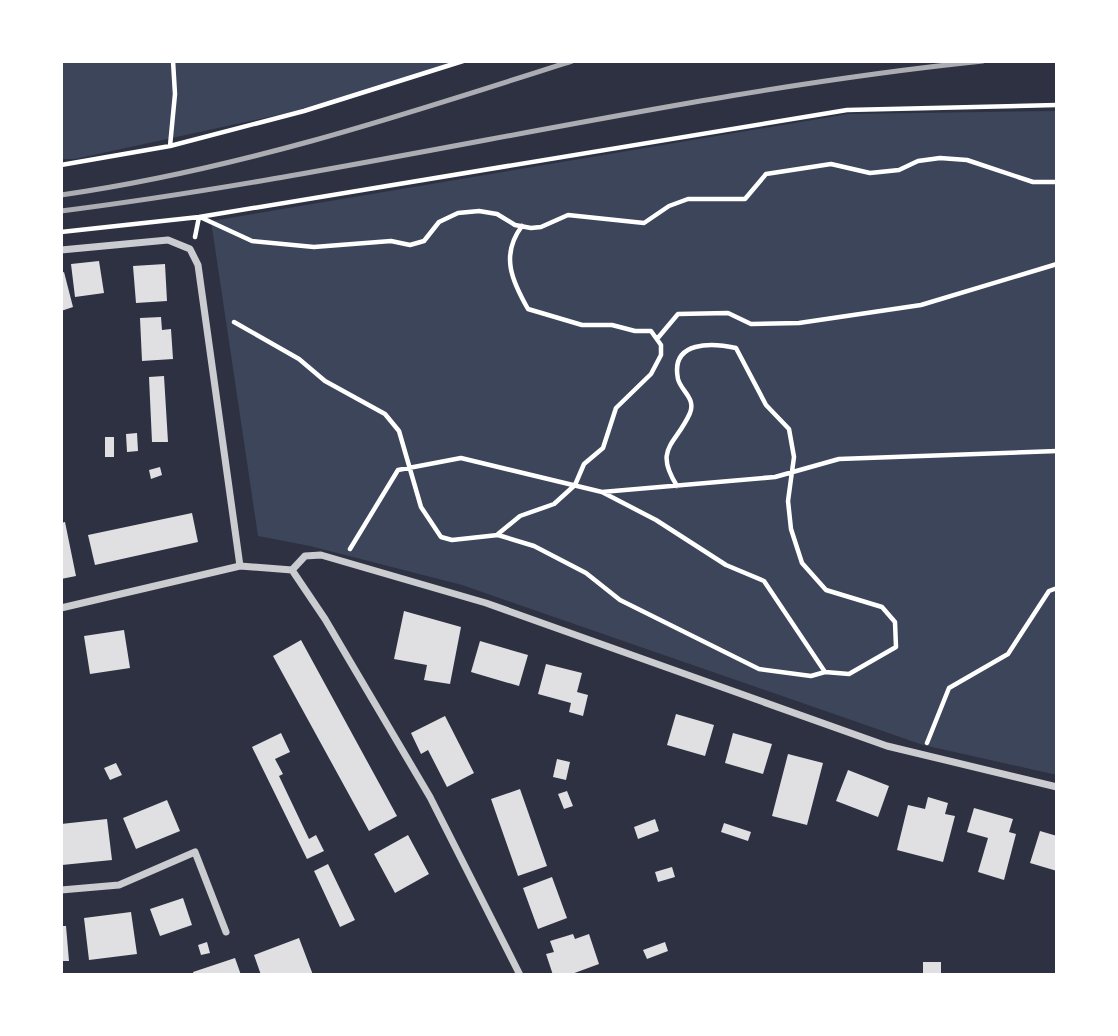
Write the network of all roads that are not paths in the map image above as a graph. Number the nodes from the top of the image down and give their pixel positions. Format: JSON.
{"nodes":[{"id":1,"x":61,"y":250,"type":"edge"},
{"id":2,"x":240,"y":566,"type":"junction"},
{"id":3,"x":292,"y":570,"type":"junction"},
{"id":4,"x":61,"y":608,"type":"edge"},
{"id":5,"x":1057,"y":787,"type":"edge"},
{"id":6,"x":61,"y":890,"type":"edge"},
{"id":7,"x":226,"y":932,"type":"dead end"},
{"id":8,"x":520,"y":975,"type":"edge"}],
"edges":[{"from":1,"to":2,"type":"street"},
{"from":2,"to":3,"type":"street"},
{"from":2,"to":4,"type":"street"},
{"from":3,"to":5,"type":"street"},
{"from":3,"to":8,"type":"street"},
{"from":6,"to":7,"type":"street"}]}
